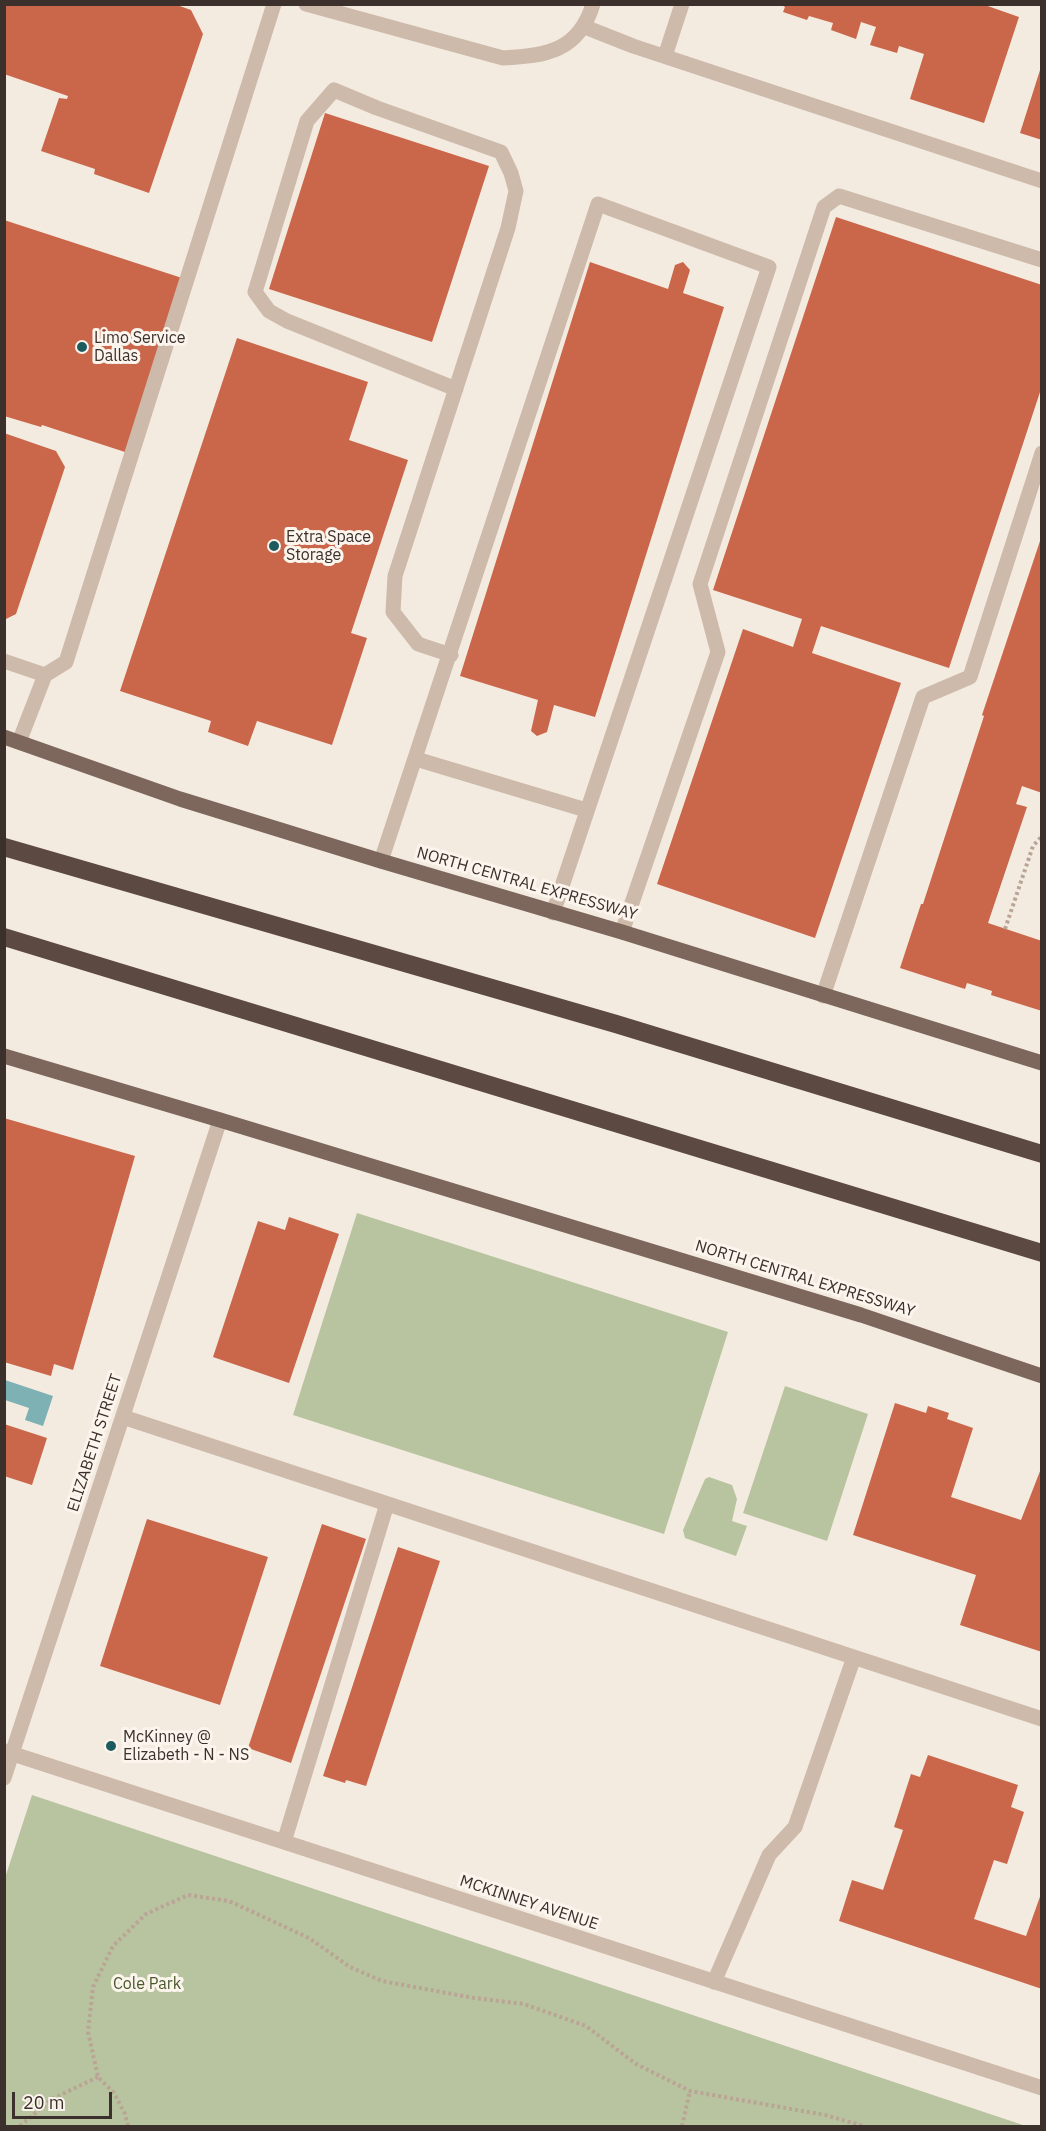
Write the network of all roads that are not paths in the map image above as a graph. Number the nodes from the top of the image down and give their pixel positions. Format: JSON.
{"nodes":[{"id":1,"x":274,"y":4,"type":"edge"},
{"id":2,"x":306,"y":4,"type":"edge"},
{"id":3,"x":593,"y":4,"type":"edge"},
{"id":4,"x":682,"y":4,"type":"edge"},
{"id":5,"x":585,"y":27,"type":"junction"},
{"id":6,"x":665,"y":56,"type":"junction"},
{"id":7,"x":1041,"y":181,"type":"edge"},
{"id":8,"x":1041,"y":260,"type":"edge"},
{"id":9,"x":456,"y":389,"type":"junction"},
{"id":10,"x":1041,"y":453,"type":"edge"},
{"id":11,"x":450,"y":656,"type":"junction"},
{"id":12,"x":4,"y":661,"type":"edge"},
{"id":13,"x":45,"y":675,"type":"junction"},
{"id":14,"x":12,"y":740,"type":"edge"},
{"id":15,"x":416,"y":759,"type":"junction"},
{"id":16,"x":586,"y":810,"type":"junction"},
{"id":17,"x":4,"y":847,"type":"edge"},
{"id":18,"x":381,"y":861,"type":"junction"},
{"id":19,"x":553,"y":913,"type":"junction"},
{"id":20,"x":622,"y":932,"type":"junction"},
{"id":21,"x":4,"y":937,"type":"edge"},
{"id":22,"x":823,"y":996,"type":"junction"},
{"id":23,"x":4,"y":1056,"type":"edge"},
{"id":24,"x":1041,"y":1063,"type":"edge"},
{"id":25,"x":220,"y":1120,"type":"junction"},
{"id":26,"x":1041,"y":1154,"type":"edge"},
{"id":27,"x":1013,"y":1243,"type":"junction"},
{"id":28,"x":1041,"y":1253,"type":"edge"},
{"id":29,"x":1041,"y":1265,"type":"edge"},
{"id":30,"x":1041,"y":1376,"type":"edge"},
{"id":31,"x":123,"y":1417,"type":"junction"},
{"id":32,"x":387,"y":1504,"type":"junction"},
{"id":33,"x":854,"y":1657,"type":"junction"},
{"id":34,"x":1041,"y":1719,"type":"edge"},
{"id":35,"x":8,"y":1753,"type":"edge"},
{"id":36,"x":4,"y":1778,"type":"edge"},
{"id":37,"x":284,"y":1842,"type":"junction"},
{"id":38,"x":714,"y":1982,"type":"junction"},
{"id":39,"x":1041,"y":2088,"type":"edge"}],
"edges":[{"from":1,"to":13,"type":"street"},
{"from":2,"to":5,"type":"street"},
{"from":3,"to":5,"type":"street"},
{"from":4,"to":6,"type":"street"},
{"from":5,"to":6,"type":"street"},
{"from":6,"to":7,"type":"street"},
{"from":8,"to":20,"type":"street"},
{"from":9,"to":9,"type":"street"},
{"from":9,"to":11,"type":"street"},
{"from":10,"to":22,"type":"street"},
{"from":11,"to":15,"type":"street"},
{"from":11,"to":16,"type":"street"},
{"from":12,"to":13,"type":"street"},
{"from":13,"to":14,"type":"street"},
{"from":14,"to":18,"type":"main road","name":"NORTH CENTRAL EXPRESSWAY"},
{"from":15,"to":16,"type":"street"},
{"from":15,"to":18,"type":"street"},
{"from":16,"to":19,"type":"street"},
{"from":17,"to":26,"type":"highway"},
{"from":18,"to":19,"type":"main road","name":"NORTH CENTRAL EXPRESSWAY"},
{"from":19,"to":20,"type":"main road","name":"NORTH CENTRAL EXPRESSWAY"},
{"from":20,"to":22,"type":"main road","name":"NORTH CENTRAL EXPRESSWAY"},
{"from":21,"to":27,"type":"highway"},
{"from":22,"to":24,"type":"main road","name":"NORTH CENTRAL EXPRESSWAY"},
{"from":23,"to":25,"type":"main road","name":"NORTH CENTRAL EXPRESSWAY"},
{"from":25,"to":30,"type":"main road","name":"NORTH CENTRAL EXPRESSWAY"},
{"from":25,"to":31,"type":"street","name":"ELIZABETH STREET"},
{"from":27,"to":28,"type":"highway"},
{"from":27,"to":29,"type":"highway"},
{"from":31,"to":32,"type":"street"},
{"from":31,"to":35,"type":"street","name":"ELIZABETH STREET"},
{"from":32,"to":33,"type":"street"},
{"from":32,"to":37,"type":"street"},
{"from":33,"to":34,"type":"street"},
{"from":33,"to":38,"type":"street"},
{"from":35,"to":36,"type":"street","name":"ELIZABETH STREET"},
{"from":35,"to":37,"type":"street","name":"MCKINNEY AVENUE"},
{"from":37,"to":38,"type":"street","name":"MCKINNEY AVENUE"},
{"from":38,"to":39,"type":"street","name":"MCKINNEY AVENUE"}]}
